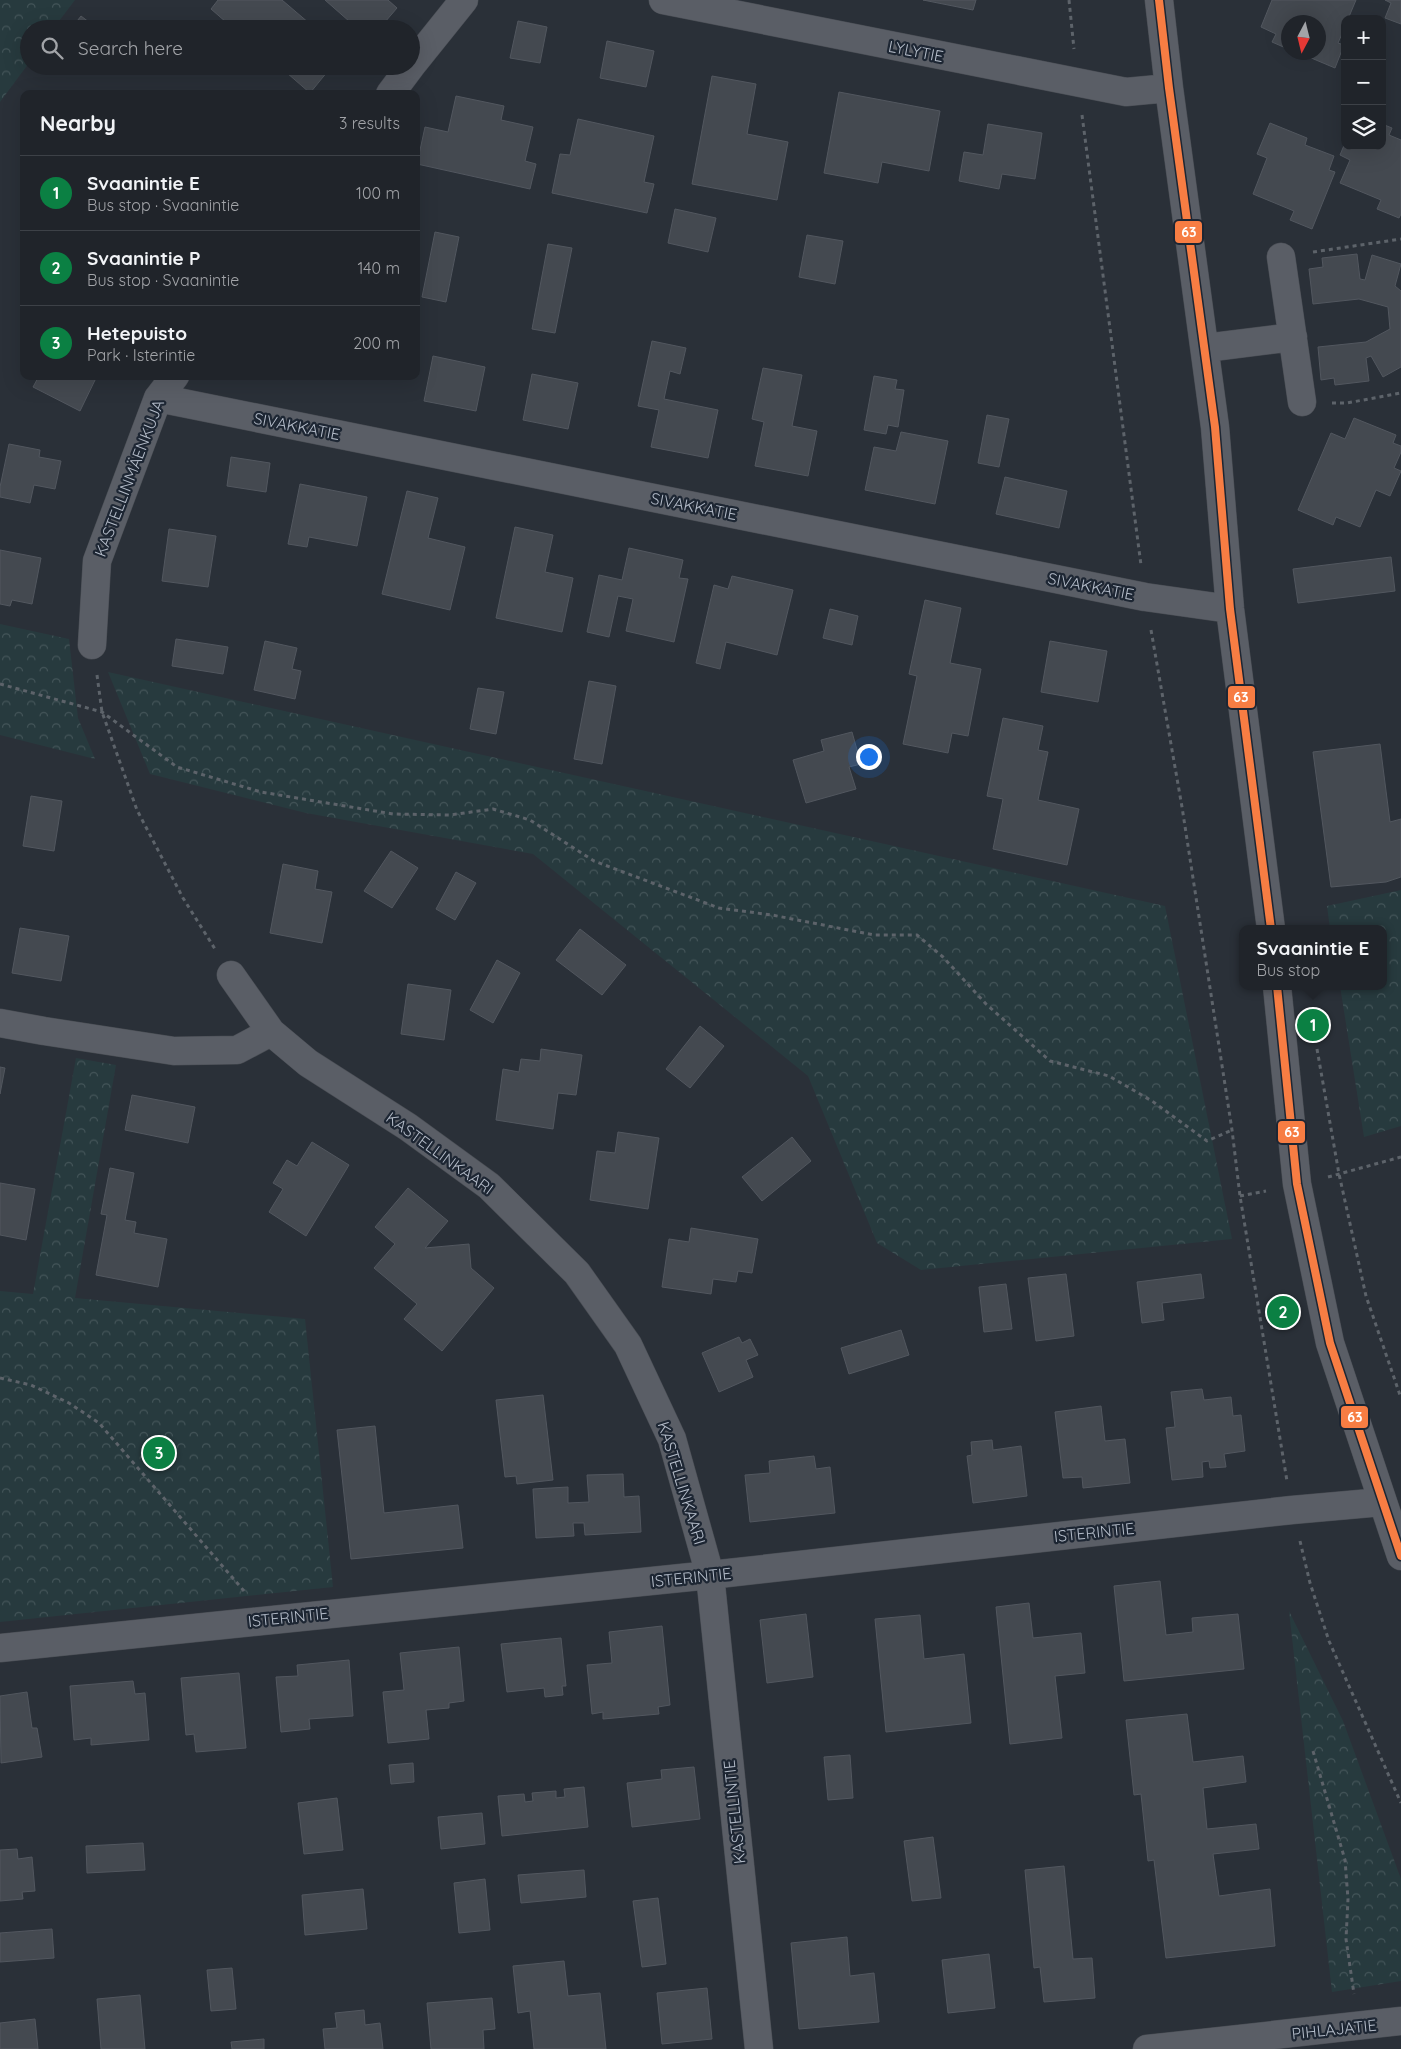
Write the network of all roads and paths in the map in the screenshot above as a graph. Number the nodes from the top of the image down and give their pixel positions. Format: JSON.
{"nodes":[{"id":1,"x":464,"y":0,"type":"edge"},
{"id":2,"x":664,"y":0,"type":"edge"},
{"id":3,"x":1069,"y":0,"type":"edge"},
{"id":4,"x":1159,"y":0,"type":"edge"},
{"id":5,"x":420,"y":55,"type":"edge"},
{"id":6,"x":404,"y":75,"type":"edge"},
{"id":7,"x":1078,"y":83,"type":"junction"},
{"id":8,"x":1169,"y":88,"type":"junction"},
{"id":9,"x":393,"y":90,"type":"edge"},
{"id":10,"x":1401,"y":238,"type":"edge"},
{"id":11,"x":1281,"y":257,"type":"joint"},
{"id":12,"x":1293,"y":337,"type":"junction"},
{"id":13,"x":1205,"y":348,"type":"junction"},
{"id":14,"x":172,"y":380,"type":"edge"},
{"id":15,"x":1401,"y":394,"type":"edge"},
{"id":16,"x":158,"y":398,"type":"junction"},
{"id":17,"x":1302,"y":402,"type":"joint"},
{"id":18,"x":1145,"y":597,"type":"junction"},
{"id":19,"x":1230,"y":609,"type":"junction"},
{"id":20,"x":92,"y":645,"type":"joint"},
{"id":21,"x":0,"y":684,"type":"edge"},
{"id":22,"x":102,"y":712,"type":"junction"},
{"id":23,"x":1270,"y":925,"type":"edge"},
{"id":24,"x":231,"y":975,"type":"joint"},
{"id":25,"x":1276,"y":990,"type":"edge"},
{"id":26,"x":0,"y":1023,"type":"edge"},
{"id":27,"x":271,"y":1032,"type":"junction"},
{"id":28,"x":1316,"y":1043,"type":"dead end"},
{"id":29,"x":1232,"y":1130,"type":"junction"},
{"id":30,"x":0,"y":1378,"type":"edge"},
{"id":31,"x":1401,"y":1398,"type":"edge"},
{"id":32,"x":1382,"y":1502,"type":"junction"},
{"id":33,"x":1292,"y":1510,"type":"junction"},
{"id":34,"x":1401,"y":1556,"type":"edge"},
{"id":35,"x":710,"y":1575,"type":"junction"},
{"id":36,"x":268,"y":1619,"type":"junction"},
{"id":37,"x":0,"y":1648,"type":"edge"},
{"id":38,"x":1313,"y":1751,"type":"dead end"},
{"id":39,"x":1401,"y":1803,"type":"edge"},
{"id":40,"x":1401,"y":2021,"type":"edge"},
{"id":41,"x":1358,"y":2027,"type":"junction"},
{"id":42,"x":759,"y":2049,"type":"edge"},
{"id":43,"x":1147,"y":2049,"type":"edge"}],
"edges":[{"from":1,"to":5,"type":"street"},
{"from":2,"to":7,"type":"street","name":"LYLYTIE"},
{"from":3,"to":7,"type":"path"},
{"from":4,"to":8,"type":"street"},
{"from":6,"to":9,"type":"street"},
{"from":7,"to":8,"type":"street","name":"LYLYTIE"},
{"from":7,"to":18,"type":"path"},
{"from":8,"to":13,"type":"street"},
{"from":10,"to":11,"type":"path"},
{"from":11,"to":12,"type":"street"},
{"from":12,"to":13,"type":"street"},
{"from":12,"to":17,"type":"street"},
{"from":13,"to":19,"type":"street"},
{"from":14,"to":16,"type":"street","name":"KASTELLINMÄENKUJA"},
{"from":15,"to":17,"type":"path"},
{"from":16,"to":18,"type":"street","name":"SIVAKKATIE"},
{"from":16,"to":20,"type":"street","name":"KASTELLINMÄENKUJA"},
{"from":18,"to":19,"type":"street","name":"SIVAKKATIE"},
{"from":18,"to":29,"type":"path"},
{"from":19,"to":23,"type":"street"},
{"from":20,"to":22,"type":"path"},
{"from":21,"to":22,"type":"path"},
{"from":22,"to":24,"type":"path"},
{"from":22,"to":29,"type":"path"},
{"from":24,"to":27,"type":"street","name":"KASTELLINKAARI"},
{"from":25,"to":32,"type":"street"},
{"from":26,"to":27,"type":"street"},
{"from":27,"to":35,"type":"street","name":"KASTELLINKAARI"},
{"from":28,"to":31,"type":"path"},
{"from":29,"to":33,"type":"path"},
{"from":30,"to":36,"type":"path"},
{"from":32,"to":33,"type":"street","name":"ISTERINTIE"},
{"from":32,"to":34,"type":"street"},
{"from":33,"to":35,"type":"street","name":"ISTERINTIE"},
{"from":33,"to":39,"type":"path"},
{"from":35,"to":36,"type":"street","name":"ISTERINTIE"},
{"from":35,"to":42,"type":"street","name":"KASTELLINTIE"},
{"from":36,"to":37,"type":"street","name":"ISTERINTIE"},
{"from":38,"to":41,"type":"path"},
{"from":40,"to":41,"type":"street","name":"PIHLAJATIE"},
{"from":41,"to":43,"type":"street","name":"PIHLAJATIE"}]}
